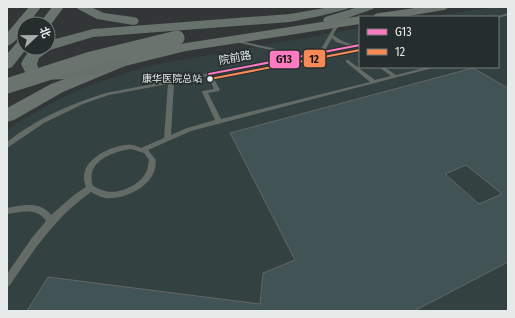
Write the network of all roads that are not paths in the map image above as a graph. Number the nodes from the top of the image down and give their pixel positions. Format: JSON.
{"nodes":[{"id":1,"x":48,"y":7,"type":"edge"},
{"id":2,"x":58,"y":7,"type":"edge"},
{"id":3,"x":82,"y":7,"type":"edge"},
{"id":4,"x":343,"y":7,"type":"edge"},
{"id":5,"x":369,"y":7,"type":"edge"},
{"id":6,"x":444,"y":7,"type":"edge"},
{"id":7,"x":34,"y":16,"type":"edge"},
{"id":8,"x":51,"y":16,"type":"edge"},
{"id":9,"x":386,"y":16,"type":"edge"},
{"id":10,"x":359,"y":20,"type":"edge"},
{"id":11,"x":210,"y":24,"type":"junction"},
{"id":12,"x":290,"y":24,"type":"junction"},
{"id":13,"x":16,"y":29,"type":"edge"},
{"id":14,"x":334,"y":29,"type":"junction"},
{"id":15,"x":16,"y":33,"type":"edge"},
{"id":16,"x":7,"y":35,"type":"edge"},
{"id":17,"x":231,"y":40,"type":"junction"},
{"id":18,"x":7,"y":42,"type":"edge"},
{"id":19,"x":56,"y":43,"type":"edge"},
{"id":20,"x":358,"y":45,"type":"edge"},
{"id":21,"x":263,"y":47,"type":"junction"},
{"id":22,"x":322,"y":52,"type":"junction"},
{"id":23,"x":16,"y":53,"type":"edge"},
{"id":24,"x":16,"y":55,"type":"edge"},
{"id":25,"x":304,"y":55,"type":"junction"},
{"id":26,"x":32,"y":56,"type":"edge"},
{"id":27,"x":348,"y":61,"type":"dead end"},
{"id":28,"x":8,"y":63,"type":"edge"},
{"id":29,"x":120,"y":63,"type":"junction"},
{"id":30,"x":264,"y":63,"type":"junction"},
{"id":31,"x":382,"y":68,"type":"edge"},
{"id":32,"x":430,"y":68,"type":"edge"},
{"id":33,"x":209,"y":74,"type":"junction"},
{"id":34,"x":395,"y":77,"type":"junction"},
{"id":35,"x":171,"y":81,"type":"junction"},
{"id":36,"x":374,"y":82,"type":"junction"},
{"id":37,"x":7,"y":86,"type":"edge"},
{"id":38,"x":7,"y":116,"type":"edge"},
{"id":39,"x":219,"y":122,"type":"junction"},
{"id":40,"x":167,"y":139,"type":"junction"},
{"id":41,"x":7,"y":146,"type":"edge"},
{"id":42,"x":144,"y":149,"type":"junction"},
{"id":43,"x":90,"y":188,"type":"junction"},
{"id":44,"x":7,"y":211,"type":"edge"},
{"id":45,"x":50,"y":221,"type":"junction"},
{"id":46,"x":7,"y":282,"type":"edge"}],
"edges":[{"from":1,"to":7,"type":"highway"},
{"from":2,"to":8,"type":"highway"},
{"from":3,"to":11,"type":"highway"},
{"from":4,"to":12,"type":"highway"},
{"from":5,"to":12,"type":"highway"},
{"from":6,"to":9,"type":"highway"},
{"from":10,"to":14,"type":"highway"},
{"from":11,"to":12,"type":"highway"},
{"from":11,"to":19,"type":"highway"},
{"from":12,"to":14,"type":"highway"},
{"from":12,"to":17,"type":"highway"},
{"from":12,"to":37,"type":"highway","bridge":true},
{"from":13,"to":16,"type":"highway"},
{"from":14,"to":20,"type":"lane"},
{"from":14,"to":22,"type":"lane"},
{"from":15,"to":18,"type":"highway"},
{"from":17,"to":21,"type":"lane"},
{"from":17,"to":29,"type":"highway"},
{"from":20,"to":22,"type":"lane","name":"院前路"},
{"from":21,"to":25,"type":"lane"},
{"from":21,"to":30,"type":"lane"},
{"from":22,"to":25,"type":"lane","name":"院前路"},
{"from":23,"to":28,"type":"highway"},
{"from":24,"to":28,"type":"highway"},
{"from":25,"to":30,"type":"lane","name":"院前路"},
{"from":26,"to":29,"type":"highway"},
{"from":27,"to":36,"type":"lane"},
{"from":29,"to":38,"type":"highway"},
{"from":30,"to":33,"type":"lane","name":"院前路"},
{"from":31,"to":34,"type":"lane"},
{"from":32,"to":34,"type":"lane"},
{"from":33,"to":35,"type":"lane","name":"院前路"},
{"from":33,"to":39,"type":"lane"},
{"from":34,"to":36,"type":"lane"},
{"from":35,"to":40,"type":"lane"},
{"from":35,"to":41,"type":"lane","name":"院前路"},
{"from":36,"to":39,"type":"lane"},
{"from":39,"to":40,"type":"lane"},
{"from":40,"to":42,"type":"lane"},
{"from":42,"to":43,"type":"lane"},
{"from":42,"to":43,"type":"lane"},
{"from":43,"to":45,"type":"lane"},
{"from":44,"to":45,"type":"lane"},
{"from":45,"to":46,"type":"lane"}]}
